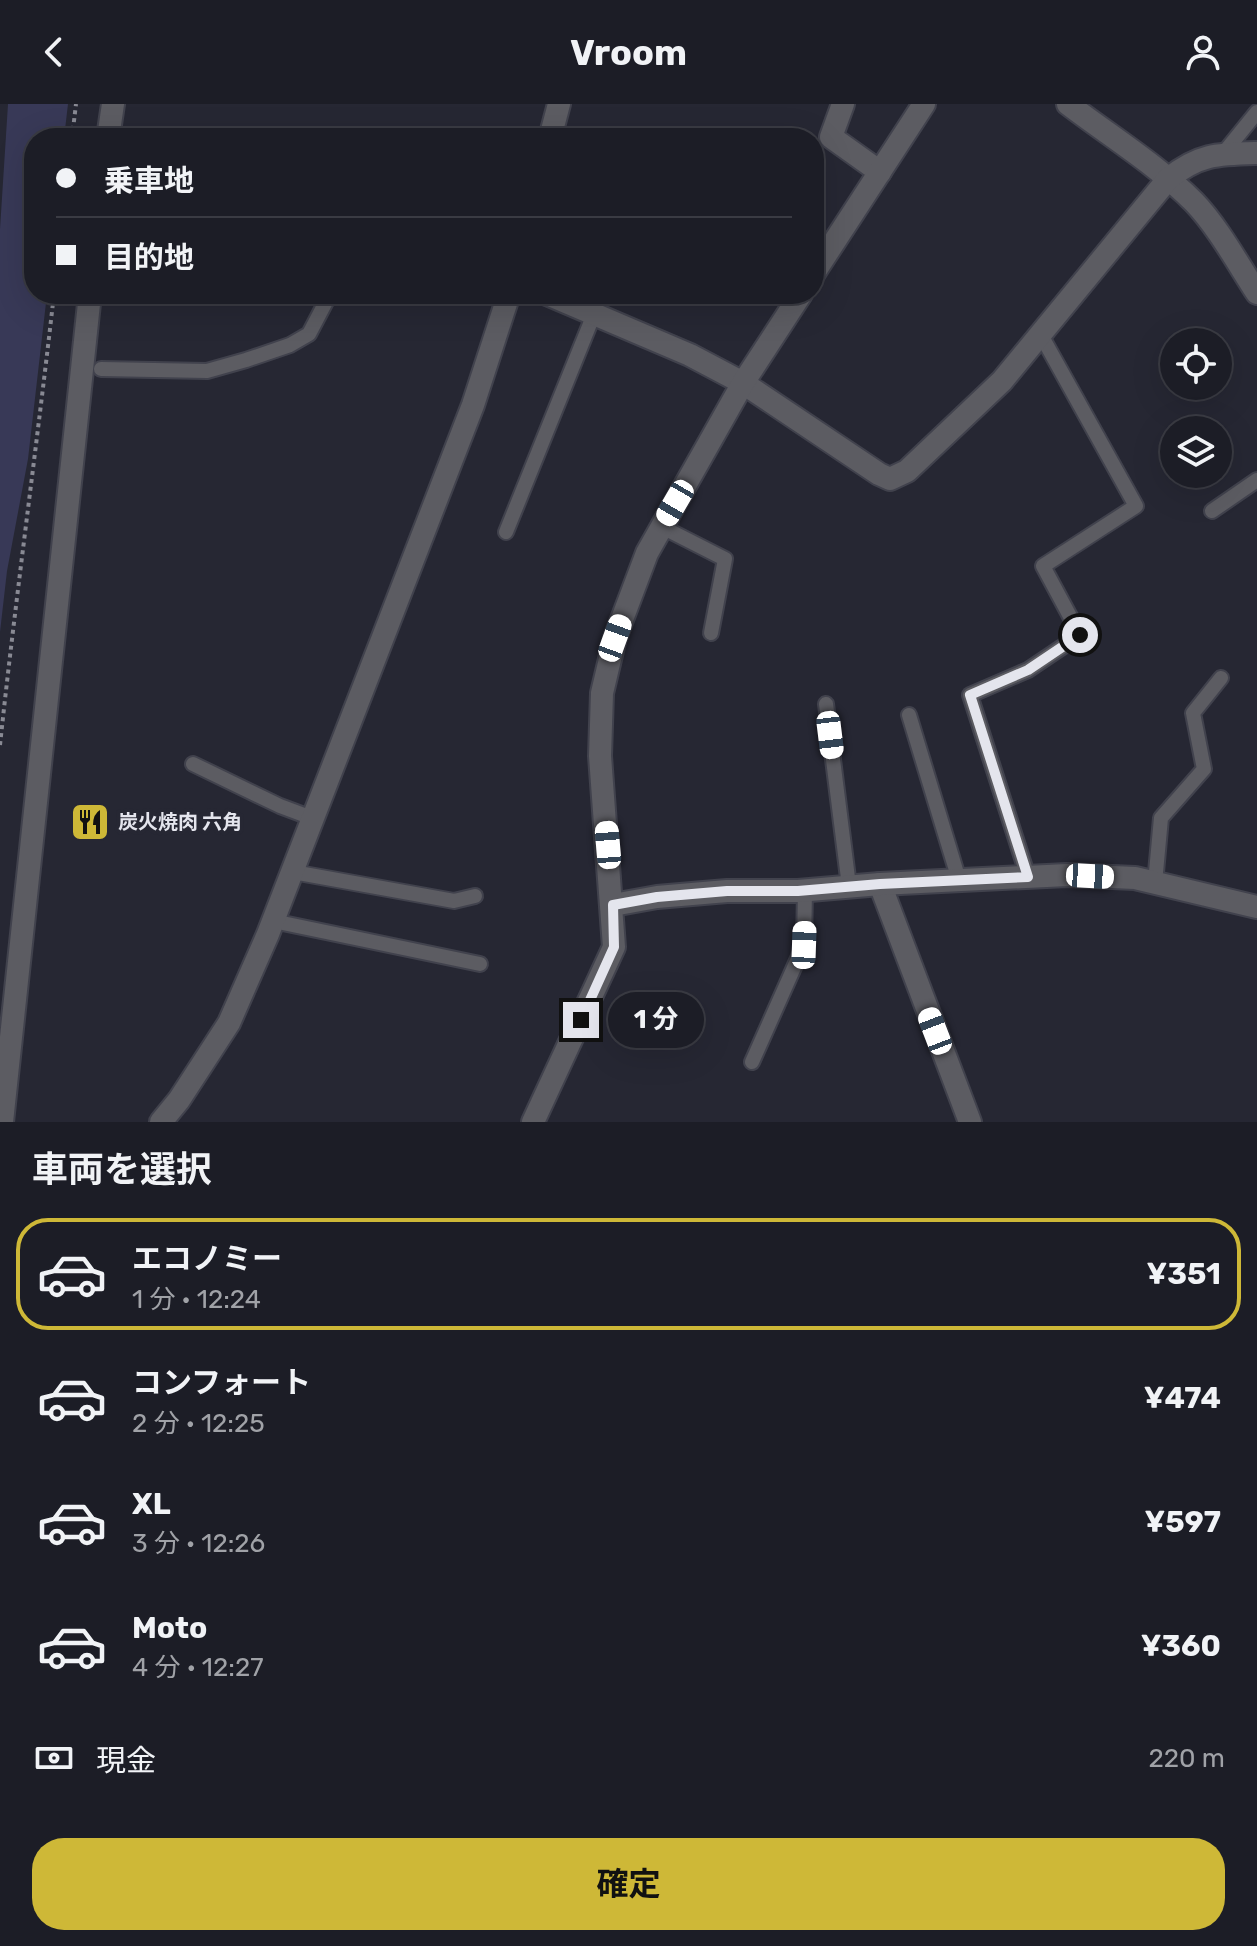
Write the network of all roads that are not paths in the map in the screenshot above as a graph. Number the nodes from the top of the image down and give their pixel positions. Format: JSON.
{"nodes":[{"id":1,"x":113,"y":104,"type":"edge"},
{"id":2,"x":559,"y":104,"type":"edge"},
{"id":3,"x":843,"y":104,"type":"edge"},
{"id":4,"x":924,"y":104,"type":"edge"},
{"id":5,"x":1068,"y":104,"type":"edge"},
{"id":6,"x":1257,"y":112,"type":"edge"},
{"id":7,"x":109,"y":128,"type":"edge"},
{"id":8,"x":553,"y":128,"type":"edge"},
{"id":9,"x":1257,"y":153,"type":"edge"},
{"id":10,"x":1223,"y":154,"type":"junction"},
{"id":11,"x":880,"y":172,"type":"junction"},
{"id":12,"x":1168,"y":179,"type":"junction"},
{"id":13,"x":824,"y":258,"type":"edge"},
{"id":14,"x":1257,"y":293,"type":"edge"},
{"id":15,"x":89,"y":304,"type":"edge"},
{"id":16,"x":325,"y":304,"type":"edge"},
{"id":17,"x":506,"y":304,"type":"edge"},
{"id":18,"x":570,"y":304,"type":"edge"},
{"id":19,"x":794,"y":304,"type":"edge"},
{"id":20,"x":594,"y":314,"type":"junction"},
{"id":21,"x":1041,"y":335,"type":"junction"},
{"id":22,"x":101,"y":369,"type":"dead end"},
{"id":23,"x":743,"y":383,"type":"junction"},
{"id":24,"x":1257,"y":480,"type":"edge"},
{"id":25,"x":1212,"y":511,"type":"dead end"},
{"id":26,"x":662,"y":527,"type":"junction"},
{"id":27,"x":506,"y":532,"type":"dead end"},
{"id":28,"x":711,"y":633,"type":"dead end"},
{"id":29,"x":1221,"y":678,"type":"dead end"},
{"id":30,"x":826,"y":704,"type":"dead end"},
{"id":31,"x":909,"y":715,"type":"dead end"},
{"id":32,"x":193,"y":764,"type":"dead end"},
{"id":33,"x":312,"y":818,"type":"junction"},
{"id":34,"x":293,"y":872,"type":"junction"},
{"id":35,"x":1028,"y":877,"type":"junction"},
{"id":36,"x":959,"y":880,"type":"junction"},
{"id":37,"x":1155,"y":883,"type":"junction"},
{"id":38,"x":880,"y":884,"type":"junction"},
{"id":39,"x":849,"y":886,"type":"junction"},
{"id":40,"x":805,"y":890,"type":"junction"},
{"id":41,"x":475,"y":896,"type":"dead end"},
{"id":42,"x":613,"y":905,"type":"junction"},
{"id":43,"x":1257,"y":907,"type":"edge"},
{"id":44,"x":273,"y":921,"type":"junction"},
{"id":45,"x":480,"y":964,"type":"dead end"},
{"id":46,"x":752,"y":1062,"type":"dead end"},
{"id":47,"x":2,"y":1122,"type":"edge"},
{"id":48,"x":161,"y":1122,"type":"edge"},
{"id":49,"x":533,"y":1122,"type":"edge"},
{"id":50,"x":970,"y":1122,"type":"edge"}],
"edges":[{"from":1,"to":7,"type":"street"},
{"from":2,"to":8,"type":"street"},
{"from":3,"to":11,"type":"street"},
{"from":4,"to":11,"type":"street"},
{"from":5,"to":12,"type":"street"},
{"from":6,"to":10,"type":"lane"},
{"from":9,"to":10,"type":"street"},
{"from":10,"to":12,"type":"street"},
{"from":11,"to":13,"type":"street"},
{"from":12,"to":14,"type":"street"},
{"from":12,"to":21,"type":"street"},
{"from":15,"to":47,"type":"street"},
{"from":16,"to":22,"type":"lane"},
{"from":17,"to":33,"type":"street"},
{"from":18,"to":20,"type":"street"},
{"from":19,"to":23,"type":"street"},
{"from":20,"to":23,"type":"street"},
{"from":20,"to":27,"type":"lane"},
{"from":21,"to":23,"type":"street"},
{"from":21,"to":35,"type":"lane"},
{"from":23,"to":26,"type":"street"},
{"from":24,"to":25,"type":"lane"},
{"from":26,"to":28,"type":"lane"},
{"from":26,"to":42,"type":"street"},
{"from":29,"to":37,"type":"lane"},
{"from":30,"to":39,"type":"lane"},
{"from":31,"to":36,"type":"lane"},
{"from":32,"to":33,"type":"lane"},
{"from":33,"to":34,"type":"street"},
{"from":34,"to":41,"type":"lane"},
{"from":34,"to":44,"type":"street"},
{"from":35,"to":36,"type":"street"},
{"from":35,"to":37,"type":"street"},
{"from":36,"to":38,"type":"street"},
{"from":37,"to":43,"type":"street"},
{"from":38,"to":39,"type":"street"},
{"from":38,"to":50,"type":"street"},
{"from":39,"to":40,"type":"street"},
{"from":40,"to":42,"type":"street"},
{"from":40,"to":46,"type":"lane"},
{"from":42,"to":49,"type":"street"},
{"from":44,"to":45,"type":"lane"},
{"from":44,"to":48,"type":"street"}]}
